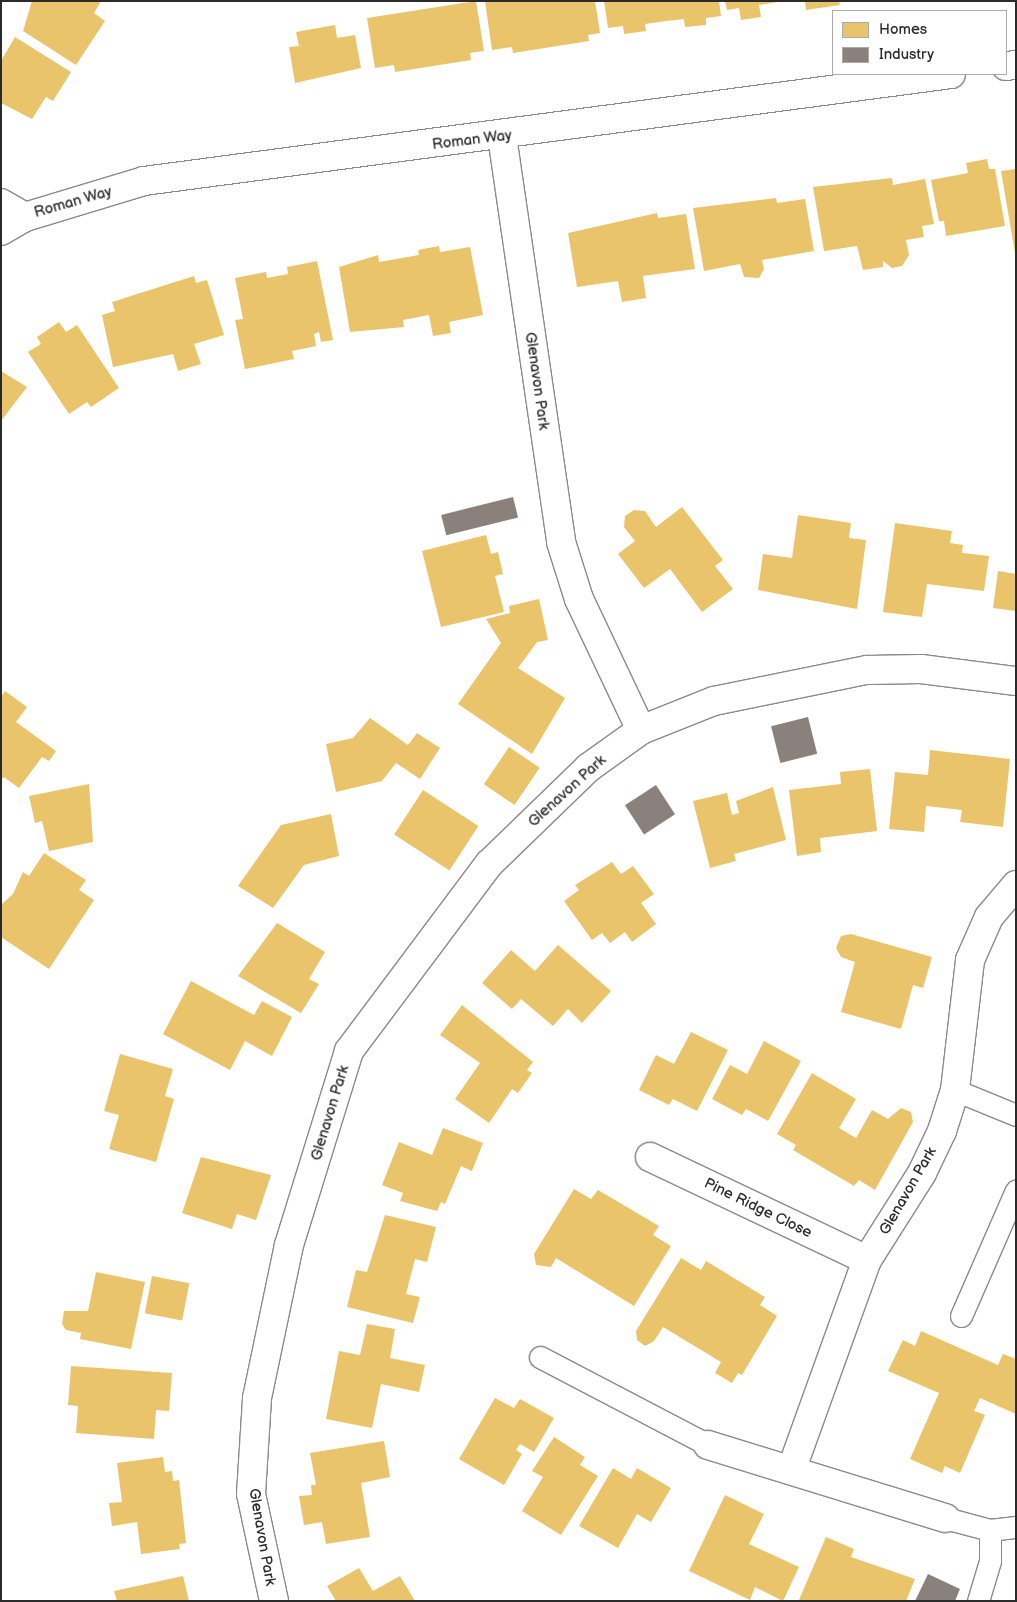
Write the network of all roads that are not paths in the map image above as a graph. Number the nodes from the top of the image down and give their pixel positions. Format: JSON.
{"nodes":[{"id":1,"x":944,"y":75,"type":"edge"},
{"id":2,"x":502,"y":136,"type":"junction"},
{"id":3,"x":1,"y":203,"type":"edge"},
{"id":4,"x":26,"y":216,"type":"junction"},
{"id":5,"x":1,"y":232,"type":"edge"},
{"id":6,"x":1016,"y":681,"type":"edge"},
{"id":7,"x":640,"y":730,"type":"junction"},
{"id":8,"x":1016,"y":885,"type":"edge"},
{"id":9,"x":955,"y":1090,"type":"junction"},
{"id":10,"x":1016,"y":1115,"type":"edge"},
{"id":11,"x":650,"y":1157,"type":"dead end"},
{"id":12,"x":1016,"y":1190,"type":"edge"},
{"id":13,"x":867,"y":1260,"type":"junction"},
{"id":14,"x":961,"y":1316,"type":"dead end"},
{"id":15,"x":540,"y":1357,"type":"dead end"},
{"id":16,"x":708,"y":1445,"type":"joint"},
{"id":17,"x":792,"y":1468,"type":"junction"},
{"id":18,"x":945,"y":1518,"type":"joint"},
{"id":19,"x":1016,"y":1527,"type":"edge"},
{"id":20,"x":990,"y":1530,"type":"junction"},
{"id":21,"x":274,"y":1601,"type":"edge"},
{"id":22,"x":978,"y":1601,"type":"edge"}],
"edges":[{"from":1,"to":2,"type":"street","name":"Roman Way"},
{"from":2,"to":4,"type":"street","name":"Roman Way"},
{"from":2,"to":7,"type":"street","name":"Glenavon Park"},
{"from":3,"to":4,"type":"street"},
{"from":4,"to":5,"type":"street","name":"Roman Way"},
{"from":6,"to":7,"type":"street","name":"Glenavon Park"},
{"from":7,"to":21,"type":"street","name":"Glenavon Park"},
{"from":8,"to":9,"type":"street","name":"Glenavon Park"},
{"from":9,"to":10,"type":"lane"},
{"from":9,"to":13,"type":"street","name":"Glenavon Park"},
{"from":11,"to":13,"type":"street","name":"Pine Ridge Close"},
{"from":12,"to":14,"type":"lane"},
{"from":13,"to":17,"type":"street","name":"Glenavon Park"},
{"from":15,"to":16,"type":"lane"},
{"from":16,"to":17,"type":"street"},
{"from":17,"to":18,"type":"street"},
{"from":18,"to":20,"type":"lane"},
{"from":19,"to":20,"type":"lane"},
{"from":20,"to":22,"type":"lane"}]}
